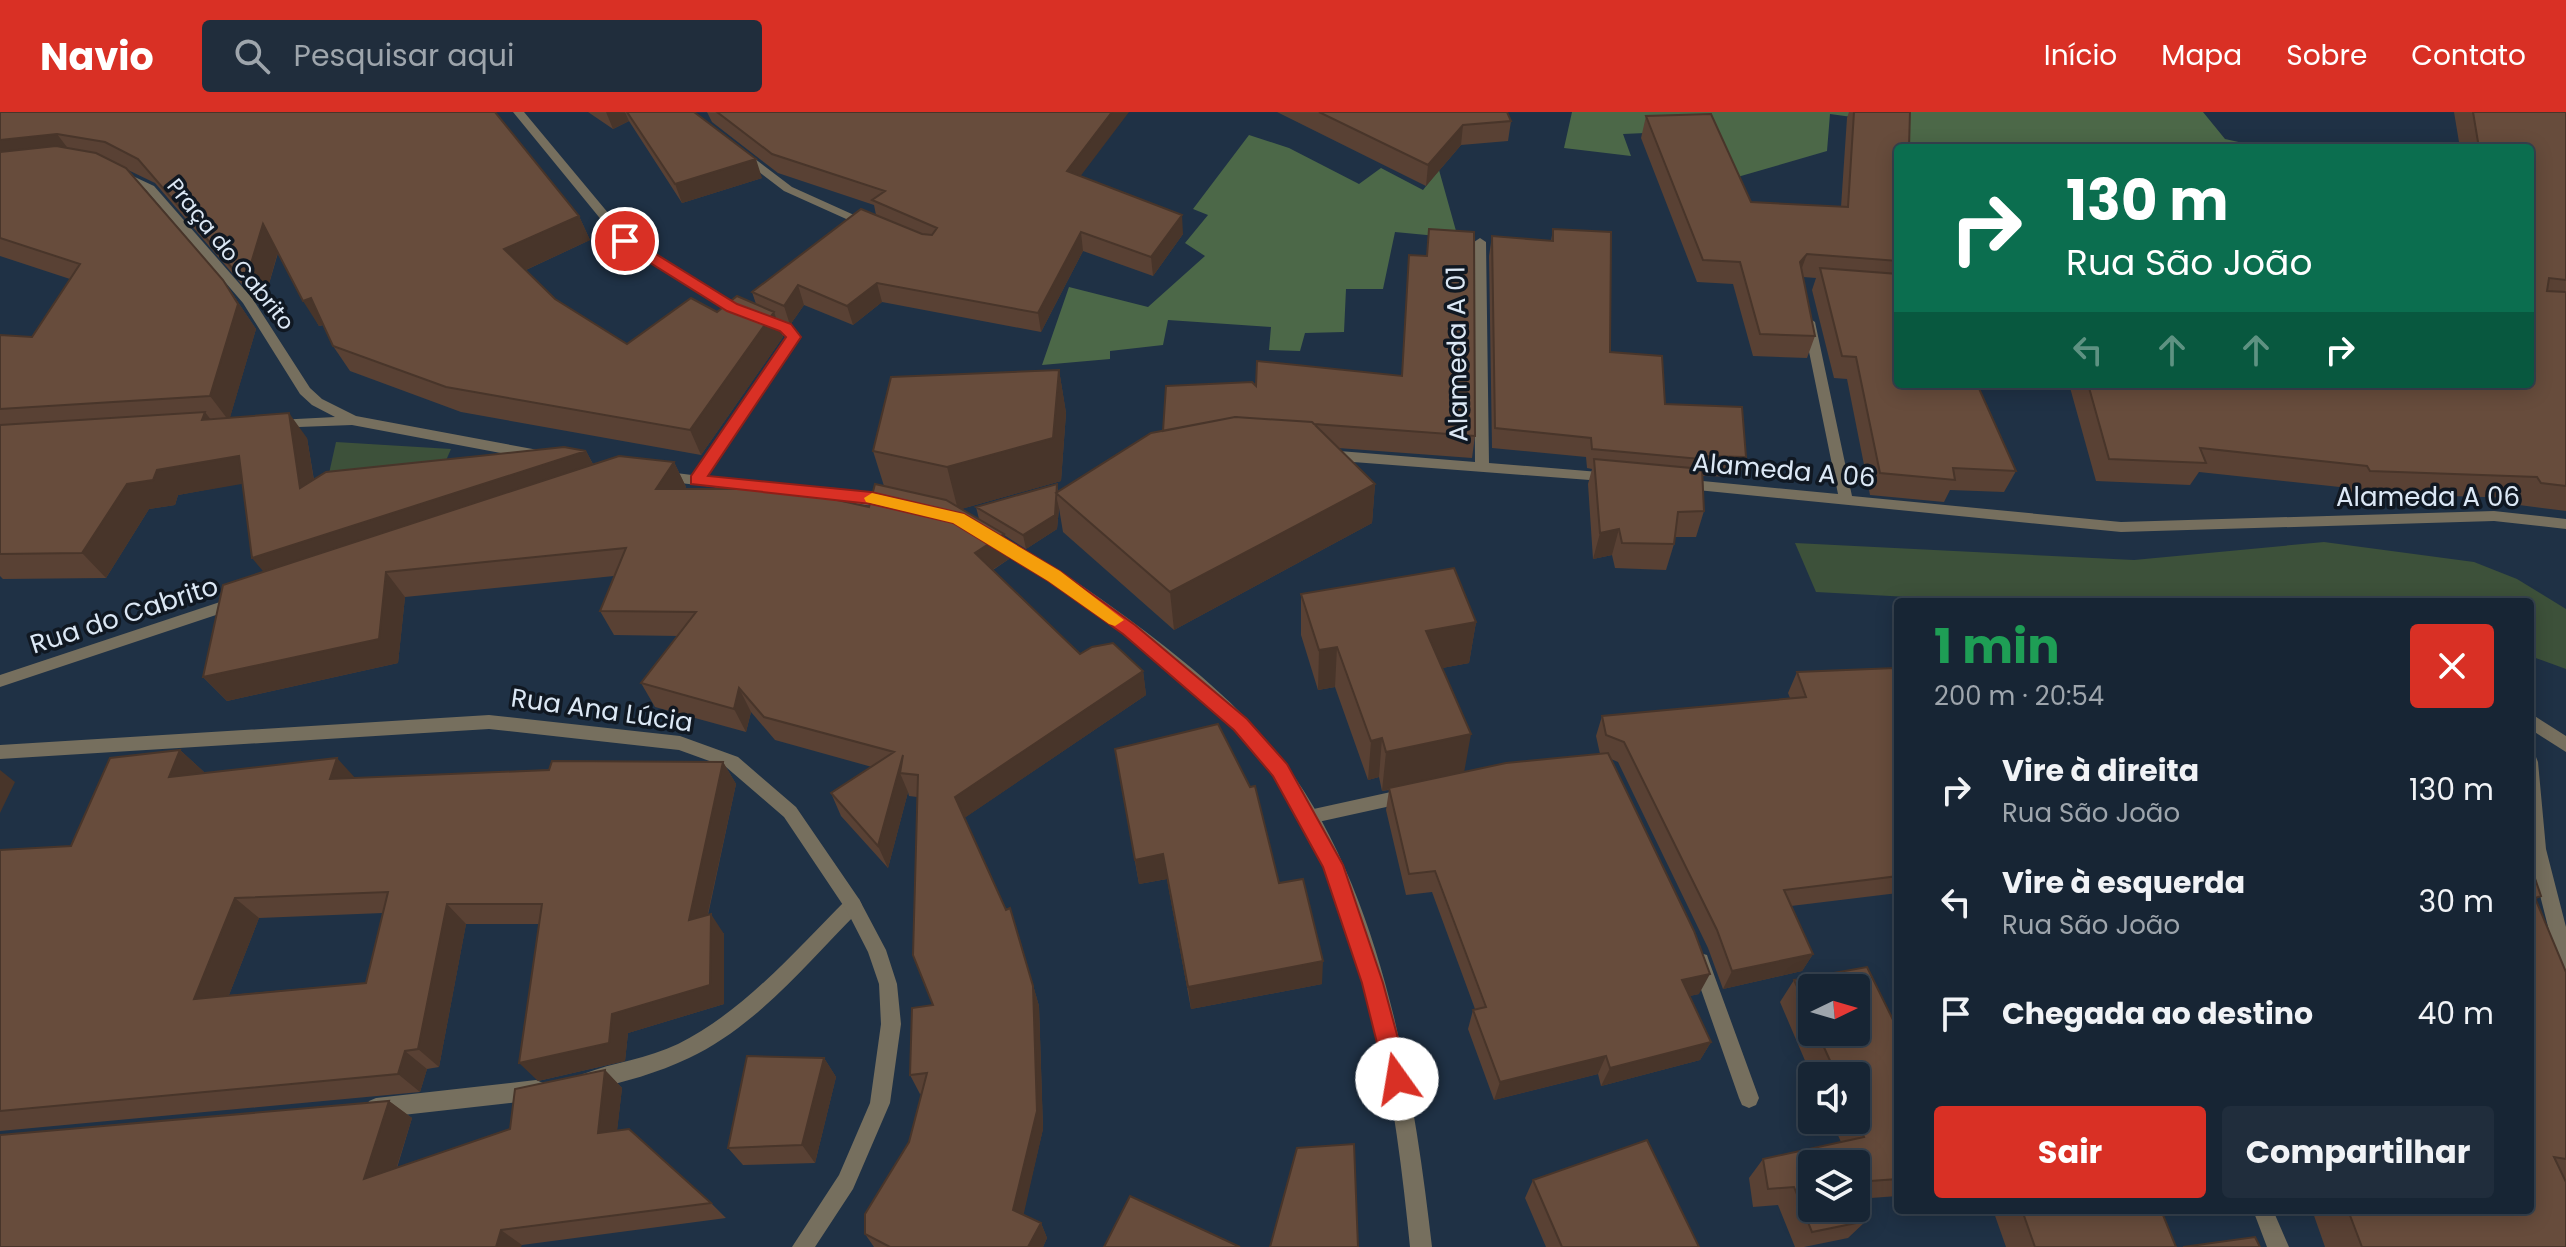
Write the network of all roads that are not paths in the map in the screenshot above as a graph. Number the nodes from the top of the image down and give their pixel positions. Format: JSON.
{"nodes":[{"id":1,"x":518,"y":112,"type":"edge"},
{"id":2,"x":728,"y":143,"type":"edge"},
{"id":3,"x":104,"y":170,"type":"edge"},
{"id":4,"x":880,"y":229,"type":"edge"},
{"id":5,"x":1480,"y":242,"type":"dead end"},
{"id":6,"x":1807,"y":314,"type":"edge"},
{"id":7,"x":352,"y":420,"type":"junction"},
{"id":8,"x":260,"y":426,"type":"edge"},
{"id":9,"x":1313,"y":454,"type":"edge"},
{"id":10,"x":553,"y":458,"type":"edge"},
{"id":11,"x":1482,"y":466,"type":"junction"},
{"id":12,"x":644,"y":475,"type":"edge"},
{"id":13,"x":1624,"y":479,"type":"edge"},
{"id":14,"x":696,"y":480,"type":"junction"},
{"id":15,"x":1672,"y":483,"type":"edge"},
{"id":16,"x":1846,"y":499,"type":"junction"},
{"id":17,"x":915,"y":508,"type":"edge"},
{"id":18,"x":969,"y":524,"type":"edge"},
{"id":19,"x":2566,"y":524,"type":"edge"},
{"id":20,"x":255,"y":597,"type":"edge"},
{"id":21,"x":0,"y":681,"type":"edge"},
{"id":22,"x":2534,"y":723,"type":"edge"},
{"id":23,"x":2566,"y":745,"type":"edge"},
{"id":24,"x":0,"y":752,"type":"edge"},
{"id":25,"x":1423,"y":792,"type":"edge"},
{"id":26,"x":2534,"y":812,"type":"edge"},
{"id":27,"x":1309,"y":817,"type":"junction"},
{"id":28,"x":853,"y":905,"type":"junction"},
{"id":29,"x":1696,"y":949,"type":"edge"},
{"id":30,"x":2566,"y":962,"type":"edge"},
{"id":31,"x":1749,"y":1098,"type":"dead end"},
{"id":32,"x":355,"y":1109,"type":"edge"},
{"id":33,"x":2265,"y":1214,"type":"edge"},
{"id":34,"x":803,"y":1247,"type":"edge"},
{"id":35,"x":1421,"y":1247,"type":"edge"},
{"id":36,"x":2278,"y":1247,"type":"edge"}],
"edges":[{"from":1,"to":14,"type":"street"},
{"from":2,"to":4,"type":"street"},
{"from":3,"to":7,"type":"street","name":"Praça do Cabrito"},
{"from":5,"to":11,"type":"street","name":"Alameda A 01"},
{"from":6,"to":16,"type":"street"},
{"from":7,"to":8,"type":"street","name":"Praça do Cabrito"},
{"from":7,"to":10,"type":"street","name":"Praça do Cabrito"},
{"from":9,"to":11,"type":"street"},
{"from":11,"to":13,"type":"street"},
{"from":12,"to":14,"type":"street"},
{"from":14,"to":17,"type":"street"},
{"from":15,"to":16,"type":"street","name":"Alameda A 06"},
{"from":16,"to":19,"type":"street","name":"Alameda A 06"},
{"from":18,"to":27,"type":"street"},
{"from":20,"to":21,"type":"street","name":"Rua do Cabrito"},
{"from":22,"to":23,"type":"street"},
{"from":24,"to":28,"type":"street","name":"Rua Ana Lúcia"},
{"from":25,"to":27,"type":"street"},
{"from":26,"to":30,"type":"street"},
{"from":27,"to":35,"type":"street"},
{"from":28,"to":32,"type":"street"},
{"from":28,"to":34,"type":"street","name":"Rua Ana Lúcia"},
{"from":29,"to":31,"type":"street"},
{"from":33,"to":36,"type":"street"}]}
